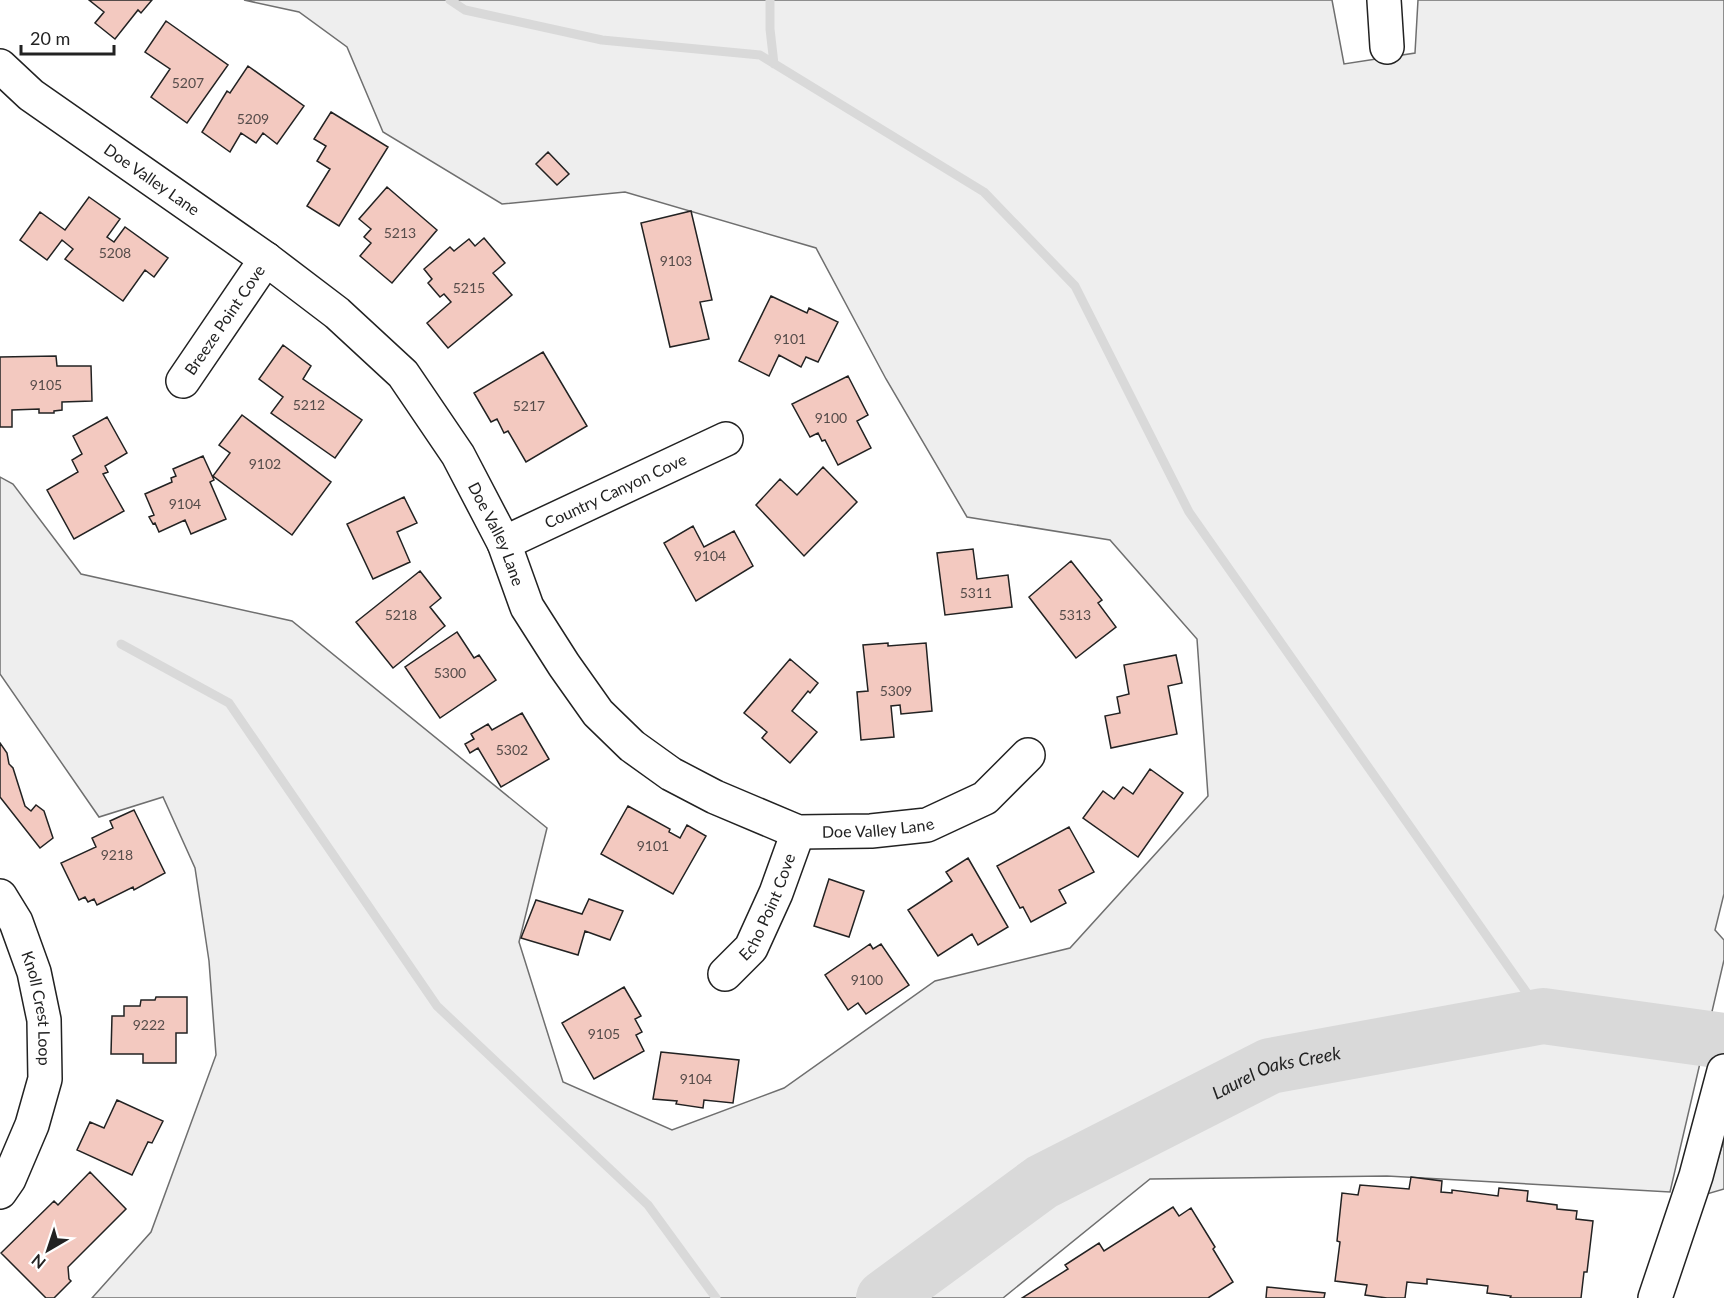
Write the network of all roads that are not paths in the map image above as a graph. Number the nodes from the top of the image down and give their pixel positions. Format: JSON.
{"nodes":[{"id":1,"x":1383,"y":0,"type":"edge"},
{"id":2,"x":1388,"y":47,"type":"dead end"},
{"id":3,"x":0,"y":66,"type":"edge"},
{"id":4,"x":266,"y":259,"type":"junction"},
{"id":5,"x":183,"y":381,"type":"dead end"},
{"id":6,"x":726,"y":439,"type":"dead end"},
{"id":7,"x":504,"y":543,"type":"junction"},
{"id":8,"x":1028,"y":755,"type":"dead end"},
{"id":9,"x":798,"y":832,"type":"junction"},
{"id":10,"x":0,"y":896,"type":"edge"},
{"id":11,"x":725,"y":974,"type":"dead end"},
{"id":12,"x":1724,"y":1071,"type":"edge"},
{"id":13,"x":0,"y":1192,"type":"edge"},
{"id":14,"x":1655,"y":1298,"type":"edge"}],
"edges":[{"from":1,"to":2,"type":"street"},
{"from":3,"to":4,"type":"street","name":"Doe Valley Lane"},
{"from":4,"to":5,"type":"street","name":"Breeze Point Cove"},
{"from":4,"to":7,"type":"street","name":"Doe Valley Lane"},
{"from":6,"to":7,"type":"street","name":"Country Canyon Cove"},
{"from":7,"to":9,"type":"street","name":"Doe Valley Lane"},
{"from":8,"to":9,"type":"street","name":"Doe Valley Lane"},
{"from":9,"to":11,"type":"street","name":"Echo Point Cove"},
{"from":10,"to":13,"type":"street","name":"Knoll Crest Loop"},
{"from":12,"to":14,"type":"street"}]}
